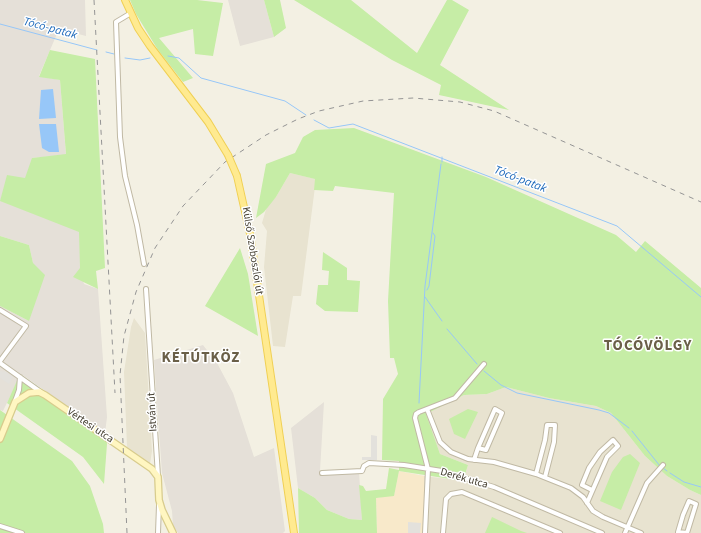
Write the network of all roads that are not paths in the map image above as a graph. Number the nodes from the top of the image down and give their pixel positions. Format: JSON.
{"nodes":[{"id":1,"x":125,"y":0,"type":"edge"},
{"id":2,"x":131,"y":12,"type":"junction"},
{"id":3,"x":144,"y":264,"type":"dead end"},
{"id":4,"x":146,"y":289,"type":"dead end"},
{"id":5,"x":0,"y":310,"type":"edge"},
{"id":6,"x":0,"y":362,"type":"edge"},
{"id":7,"x":484,"y":364,"type":"dead end"},
{"id":8,"x":20,"y":377,"type":"junction"},
{"id":9,"x":45,"y":395,"type":"junction"},
{"id":10,"x":14,"y":402,"type":"junction"},
{"id":11,"x":427,"y":409,"type":"junction"},
{"id":12,"x":0,"y":439,"type":"edge"},
{"id":13,"x":478,"y":448,"type":"junction"},
{"id":14,"x":474,"y":460,"type":"junction"},
{"id":15,"x":663,"y":465,"type":"dead end"},
{"id":16,"x":428,"y":470,"type":"junction"},
{"id":17,"x":322,"y":473,"type":"dead end"},
{"id":18,"x":536,"y":474,"type":"junction"},
{"id":19,"x":158,"y":477,"type":"junction"},
{"id":20,"x":544,"y":477,"type":"junction"},
{"id":21,"x":592,"y":490,"type":"junction"},
{"id":22,"x":159,"y":500,"type":"junction"},
{"id":23,"x":587,"y":503,"type":"junction"},
{"id":24,"x":0,"y":526,"type":"edge"},
{"id":25,"x":628,"y":527,"type":"junction"},
{"id":26,"x":678,"y":532,"type":"edge"},
{"id":27,"x":22,"y":533,"type":"edge"},
{"id":28,"x":158,"y":533,"type":"edge"},
{"id":29,"x":173,"y":533,"type":"edge"},
{"id":30,"x":294,"y":533,"type":"edge"},
{"id":31,"x":425,"y":533,"type":"edge"},
{"id":32,"x":443,"y":533,"type":"edge"},
{"id":33,"x":560,"y":533,"type":"edge"},
{"id":34,"x":602,"y":533,"type":"edge"},
{"id":35,"x":625,"y":533,"type":"edge"},
{"id":36,"x":641,"y":533,"type":"edge"}],
"edges":[{"from":1,"to":2,"type":"main road","name":"Külső Szoboszlói út"},
{"from":2,"to":3,"type":"street"},
{"from":2,"to":30,"type":"main road","name":"Külső Szoboszlói út","bridge":true},
{"from":4,"to":19,"type":"street","name":"István út"},
{"from":5,"to":6,"type":"street"},
{"from":6,"to":8,"type":"street","name":"Vértesi utca"},
{"from":7,"to":11,"type":"street"},
{"from":8,"to":9,"type":"street","name":"Vértesi utca"},
{"from":8,"to":10,"type":"street"},
{"from":9,"to":10,"type":"street"},
{"from":9,"to":19,"type":"street","name":"Vértesi utca"},
{"from":10,"to":12,"type":"street"},
{"from":11,"to":14,"type":"street","name":"Derék utca"},
{"from":11,"to":16,"type":"street"},
{"from":13,"to":13,"type":"street","name":"Derék utca"},
{"from":13,"to":14,"type":"street","name":"Derék utca"},
{"from":14,"to":18,"type":"street","name":"Derék utca"},
{"from":15,"to":25,"type":"street"},
{"from":16,"to":17,"type":"street","name":"Derék utca"},
{"from":16,"to":31,"type":"street"},
{"from":16,"to":34,"type":"street","name":"Derék utca"},
{"from":18,"to":20,"type":"street","name":"Derék utca"},
{"from":18,"to":20,"type":"street"},
{"from":19,"to":22,"type":"street","name":"István út"},
{"from":20,"to":23,"type":"street","name":"Derék utca"},
{"from":21,"to":21,"type":"street"},
{"from":21,"to":23,"type":"street"},
{"from":22,"to":28,"type":"street"},
{"from":22,"to":29,"type":"street","name":"István út"},
{"from":23,"to":25,"type":"street","name":"Derék utca"},
{"from":24,"to":27,"type":"street"},
{"from":25,"to":35,"type":"street"},
{"from":25,"to":36,"type":"street","name":"Derék utca"},
{"from":26,"to":26,"type":"street"},
{"from":32,"to":33,"type":"street","name":"Derék utca"}]}
